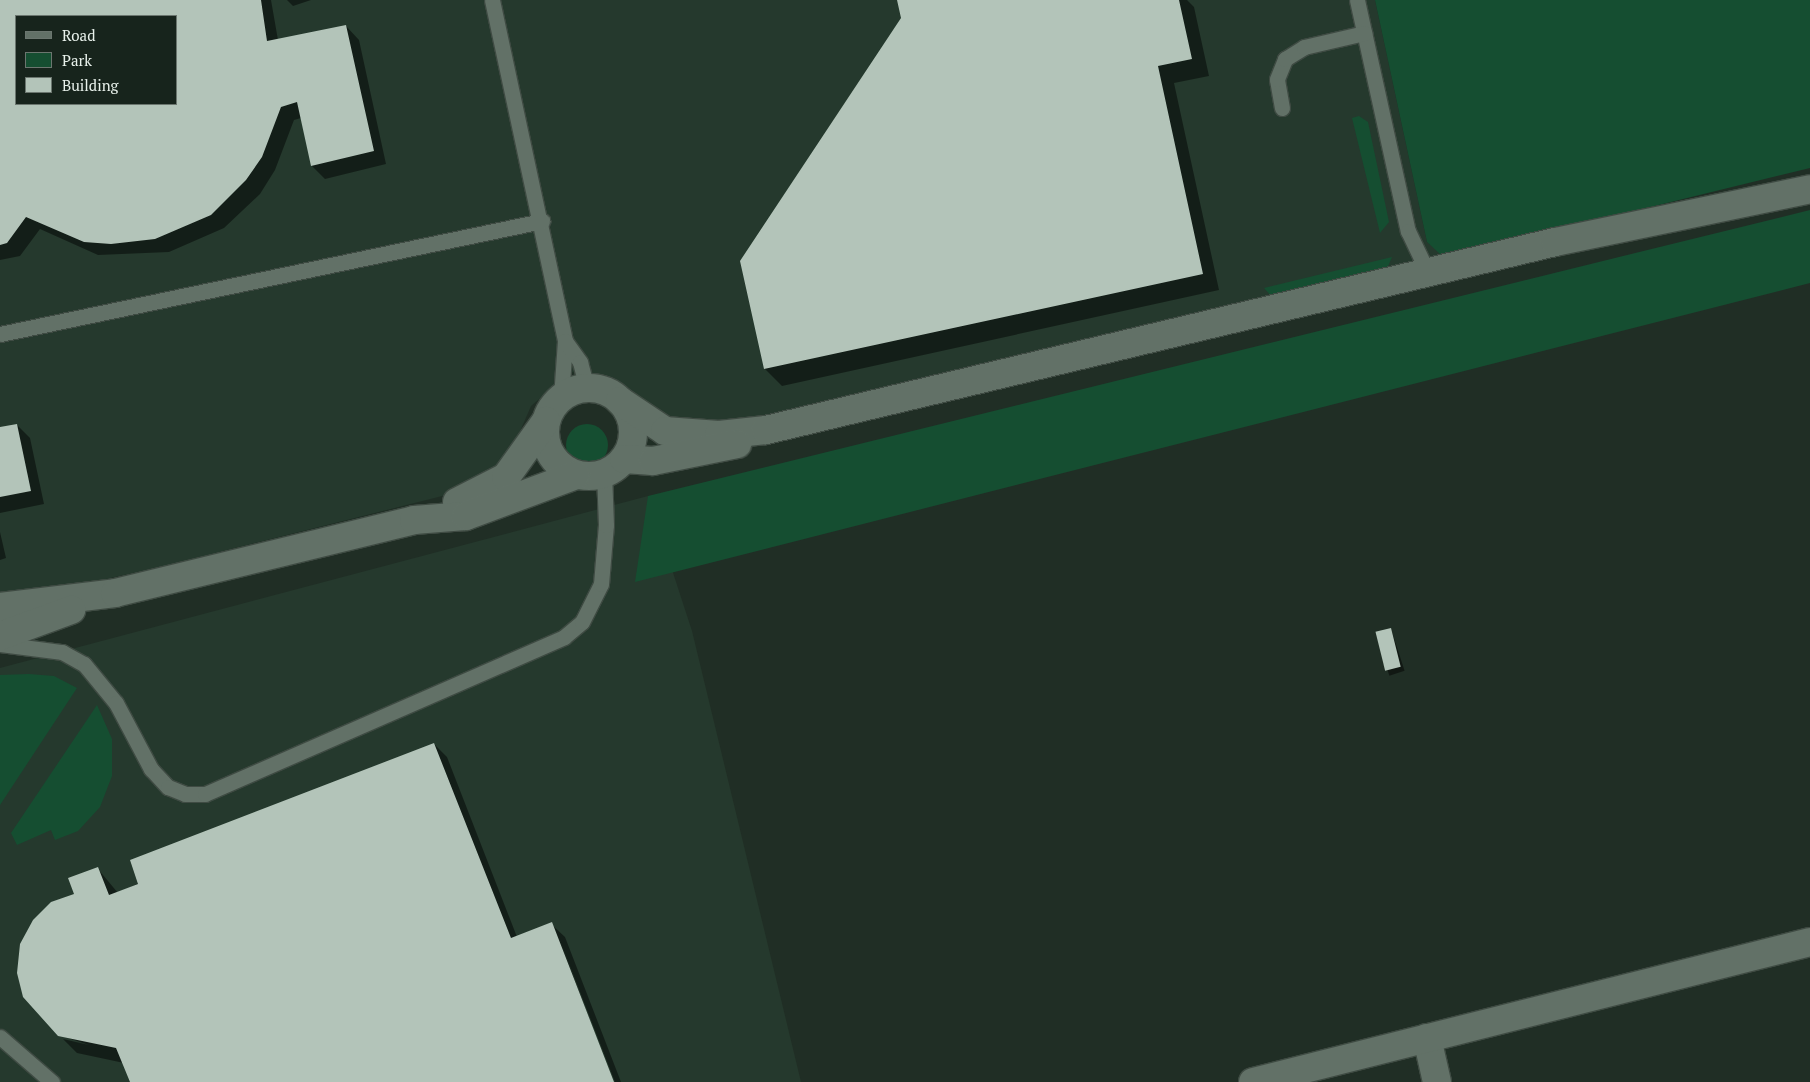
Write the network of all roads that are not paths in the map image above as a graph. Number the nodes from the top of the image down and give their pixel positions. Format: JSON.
{"nodes":[{"id":1,"x":492,"y":0,"type":"edge"},
{"id":2,"x":1357,"y":0,"type":"edge"},
{"id":3,"x":1364,"y":33,"type":"junction"},
{"id":4,"x":1282,"y":108,"type":"dead end"},
{"id":5,"x":1810,"y":189,"type":"edge"},
{"id":6,"x":542,"y":221,"type":"junction"},
{"id":7,"x":1428,"y":273,"type":"junction"},
{"id":8,"x":0,"y":334,"type":"edge"},
{"id":9,"x":565,"y":341,"type":"junction"},
{"id":10,"x":587,"y":388,"type":"junction"},
{"id":11,"x":561,"y":398,"type":"junction"},
{"id":12,"x":620,"y":401,"type":"junction"},
{"id":13,"x":546,"y":420,"type":"junction"},
{"id":14,"x":766,"y":430,"type":"junction"},
{"id":15,"x":614,"y":466,"type":"junction"},
{"id":16,"x":576,"y":475,"type":"junction"},
{"id":17,"x":414,"y":520,"type":"junction"},
{"id":18,"x":115,"y":593,"type":"junction"},
{"id":19,"x":0,"y":607,"type":"edge"},
{"id":20,"x":0,"y":636,"type":"edge"},
{"id":21,"x":0,"y":644,"type":"edge"},
{"id":22,"x":1810,"y":942,"type":"edge"},
{"id":23,"x":0,"y":1036,"type":"edge"},
{"id":24,"x":1427,"y":1038,"type":"junction"},
{"id":25,"x":52,"y":1082,"type":"edge"},
{"id":26,"x":1253,"y":1082,"type":"edge"},
{"id":27,"x":1437,"y":1082,"type":"edge"}],
"edges":[{"from":1,"to":6,"type":"lane"},
{"from":2,"to":3,"type":"lane"},
{"from":3,"to":4,"type":"lane"},
{"from":3,"to":7,"type":"lane"},
{"from":5,"to":7,"type":"street"},
{"from":6,"to":8,"type":"lane"},
{"from":6,"to":9,"type":"lane"},
{"from":7,"to":14,"type":"street"},
{"from":9,"to":10,"type":"lane"},
{"from":9,"to":11,"type":"lane"},
{"from":10,"to":11,"type":"street"},
{"from":10,"to":12,"type":"street"},
{"from":11,"to":13,"type":"street"},
{"from":12,"to":14,"type":"street"},
{"from":12,"to":15,"type":"street"},
{"from":13,"to":16,"type":"street"},
{"from":13,"to":17,"type":"street"},
{"from":14,"to":15,"type":"street"},
{"from":15,"to":16,"type":"street"},
{"from":15,"to":21,"type":"lane"},
{"from":16,"to":17,"type":"street"},
{"from":17,"to":18,"type":"street"},
{"from":18,"to":19,"type":"street"},
{"from":18,"to":20,"type":"street"},
{"from":22,"to":24,"type":"street"},
{"from":23,"to":25,"type":"lane"},
{"from":24,"to":26,"type":"street"},
{"from":24,"to":27,"type":"street"}]}
